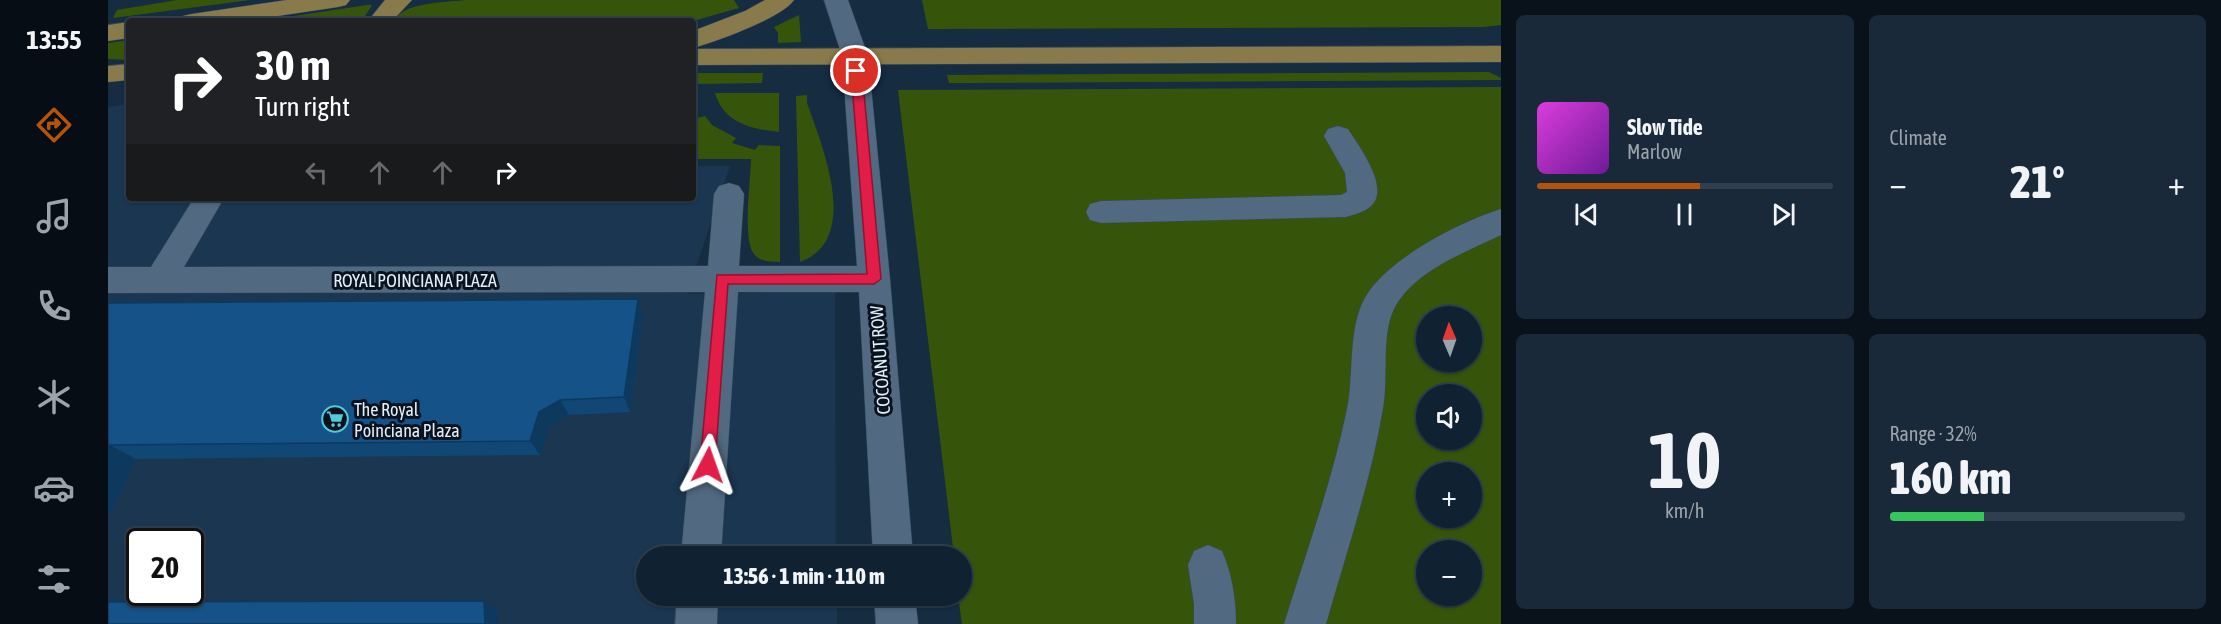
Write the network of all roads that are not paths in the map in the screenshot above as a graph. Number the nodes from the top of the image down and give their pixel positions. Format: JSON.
{"nodes":[{"id":1,"x":338,"y":0,"type":"edge"},
{"id":2,"x":400,"y":0,"type":"edge"},
{"id":3,"x":782,"y":0,"type":"edge"},
{"id":4,"x":836,"y":0,"type":"edge"},
{"id":5,"x":213,"y":18,"type":"edge"},
{"id":6,"x":382,"y":18,"type":"edge"},
{"id":7,"x":126,"y":30,"type":"edge"},
{"id":8,"x":108,"y":33,"type":"edge"},
{"id":9,"x":1501,"y":37,"type":"edge"},
{"id":10,"x":696,"y":39,"type":"edge"},
{"id":11,"x":1501,"y":54,"type":"edge"},
{"id":12,"x":1440,"y":55,"type":"junction"},
{"id":13,"x":855,"y":56,"type":"junction"},
{"id":14,"x":696,"y":57,"type":"edge"},
{"id":15,"x":126,"y":72,"type":"edge"},
{"id":16,"x":108,"y":74,"type":"edge"},
{"id":17,"x":1338,"y":136,"type":"dead end"},
{"id":18,"x":729,"y":194,"type":"dead end"},
{"id":19,"x":207,"y":201,"type":"edge"},
{"id":20,"x":1101,"y":213,"type":"dead end"},
{"id":21,"x":1501,"y":221,"type":"edge"},
{"id":22,"x":722,"y":279,"type":"junction"},
{"id":23,"x":874,"y":279,"type":"junction"},
{"id":24,"x":108,"y":280,"type":"edge"},
{"id":25,"x":160,"y":280,"type":"junction"},
{"id":26,"x":702,"y":546,"type":"edge"},
{"id":27,"x":892,"y":546,"type":"edge"},
{"id":28,"x":1208,"y":565,"type":"dead end"},
{"id":29,"x":697,"y":606,"type":"edge"},
{"id":30,"x":896,"y":606,"type":"edge"},
{"id":31,"x":696,"y":624,"type":"edge"},
{"id":32,"x":897,"y":624,"type":"edge"},
{"id":33,"x":1215,"y":624,"type":"edge"},
{"id":34,"x":1305,"y":624,"type":"edge"}],
"edges":[{"from":1,"to":5,"type":"main road"},
{"from":2,"to":6,"type":"main road"},
{"from":3,"to":10,"type":"main road"},
{"from":4,"to":13,"type":"street","name":"COCOANUT ROW"},
{"from":7,"to":8,"type":"main road"},
{"from":9,"to":12,"type":"main road"},
{"from":11,"to":12,"type":"main road"},
{"from":12,"to":13,"type":"main road"},
{"from":13,"to":14,"type":"main road"},
{"from":13,"to":23,"type":"street","name":"COCOANUT ROW"},
{"from":15,"to":16,"type":"main road"},
{"from":17,"to":20,"type":"street"},
{"from":18,"to":22,"type":"street"},
{"from":19,"to":25,"type":"street"},
{"from":21,"to":34,"type":"street"},
{"from":22,"to":23,"type":"street","name":"ROYAL POINCIANA PLAZA"},
{"from":22,"to":25,"type":"street","name":"ROYAL POINCIANA PLAZA"},
{"from":22,"to":26,"type":"street"},
{"from":23,"to":27,"type":"street","name":"COCOANUT ROW"},
{"from":24,"to":25,"type":"street","name":"ROYAL POINCIANA PLAZA"},
{"from":28,"to":33,"type":"street"},
{"from":29,"to":31,"type":"street"},
{"from":30,"to":32,"type":"street"}]}
